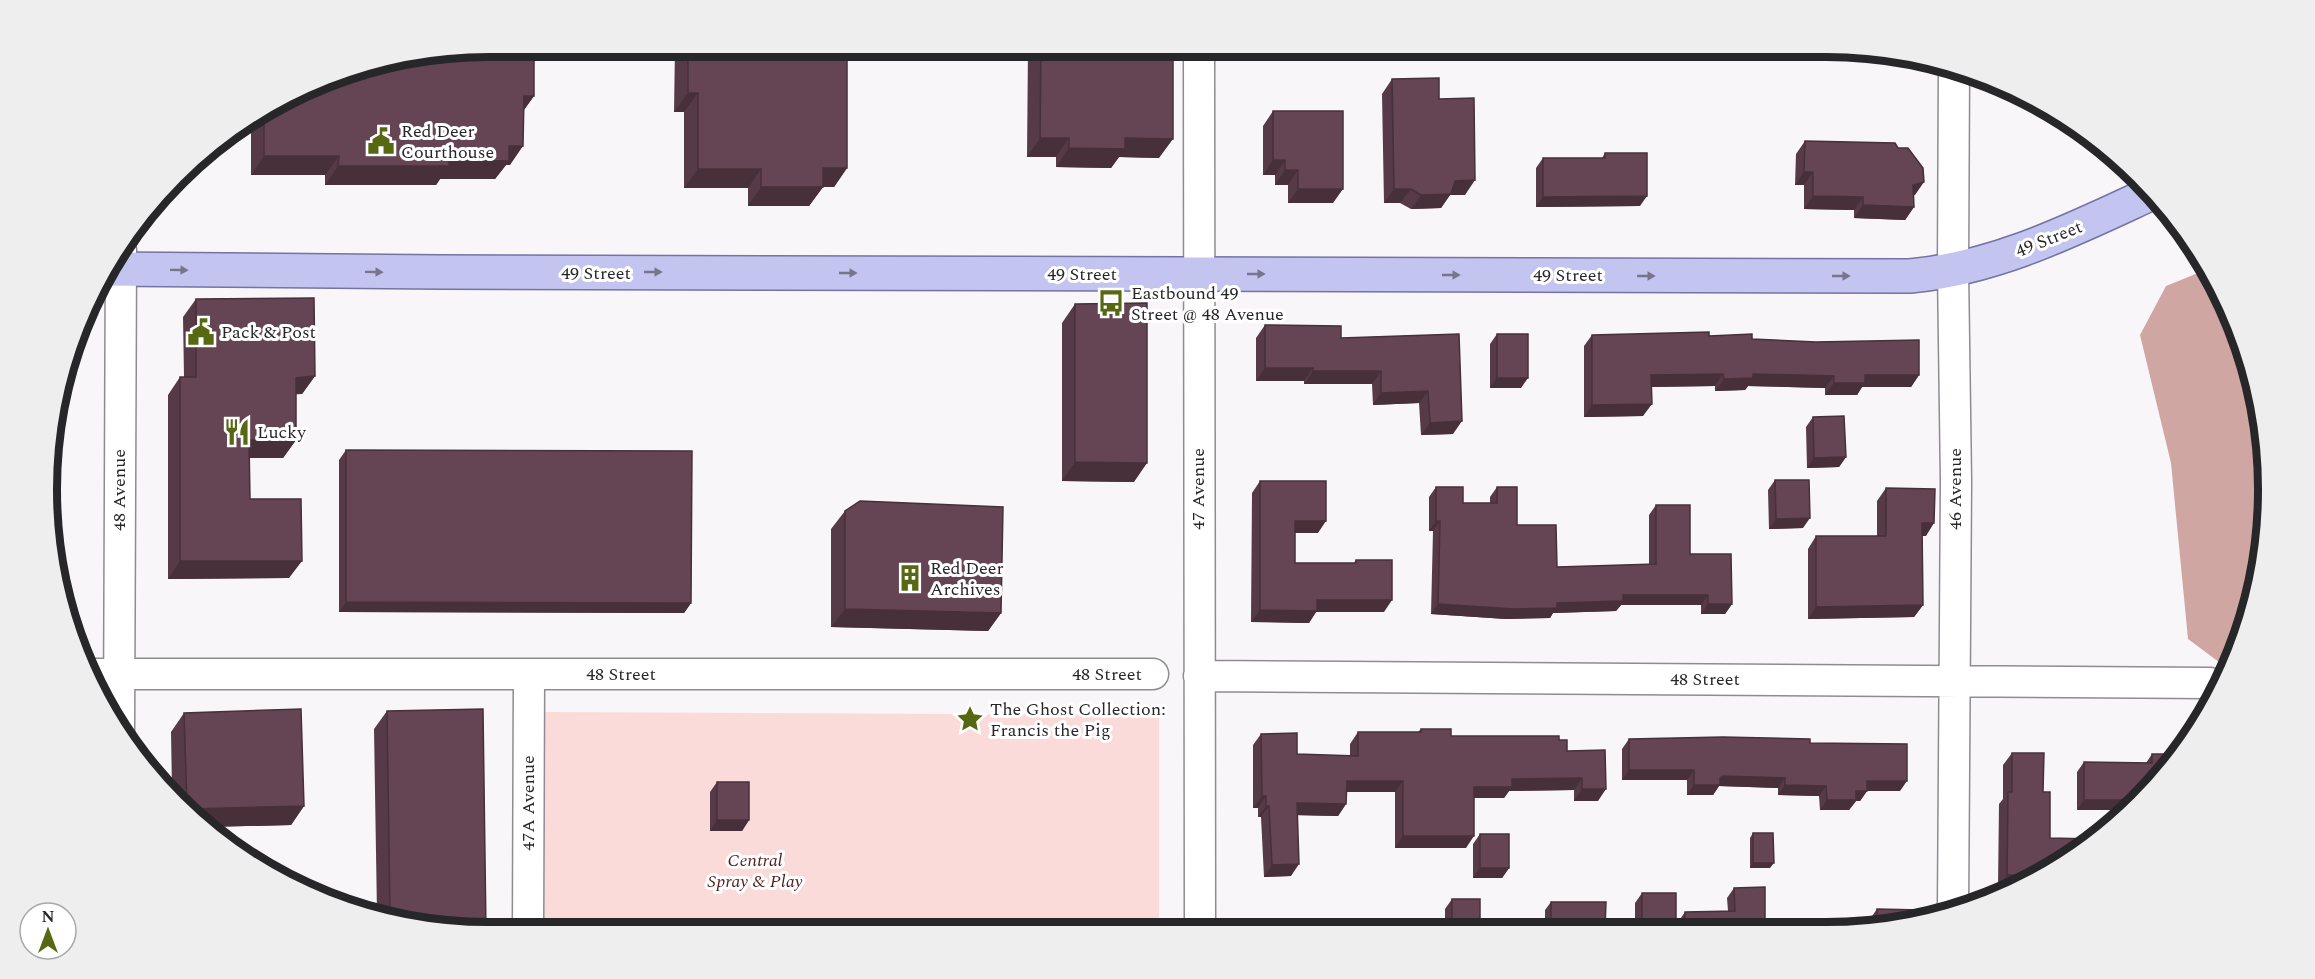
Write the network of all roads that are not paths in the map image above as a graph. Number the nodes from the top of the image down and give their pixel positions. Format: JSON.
{"nodes":[{"id":1,"x":1199,"y":57,"type":"edge"},
{"id":2,"x":1954,"y":77,"type":"edge"},
{"id":3,"x":2144,"y":197,"type":"edge"},
{"id":4,"x":121,"y":263,"type":"edge"},
{"id":5,"x":1953,"y":270,"type":"junction"},
{"id":6,"x":116,"y":271,"type":"edge"},
{"id":7,"x":1198,"y":274,"type":"junction"},
{"id":8,"x":99,"y":674,"type":"edge"},
{"id":9,"x":118,"y":674,"type":"junction"},
{"id":10,"x":530,"y":674,"type":"junction"},
{"id":11,"x":1153,"y":674,"type":"dead end"},
{"id":12,"x":1199,"y":676,"type":"junction"},
{"id":13,"x":1954,"y":680,"type":"junction"},
{"id":14,"x":2210,"y":683,"type":"dead end"},
{"id":15,"x":118,"y":711,"type":"edge"},
{"id":16,"x":1953,"y":902,"type":"edge"},
{"id":17,"x":528,"y":922,"type":"edge"},
{"id":18,"x":1200,"y":922,"type":"edge"}],
"edges":[{"from":1,"to":7,"type":"street","name":"47 Avenue"},
{"from":2,"to":5,"type":"street","name":"46 Avenue"},
{"from":3,"to":5,"type":"main road","name":"49 Street"},
{"from":4,"to":7,"type":"main road","name":"49 Street","one_way":true},
{"from":7,"to":5,"type":"main road","name":"49 Street","one_way":true},
{"from":5,"to":13,"type":"street","name":"46 Avenue"},
{"from":6,"to":9,"type":"street","name":"48 Avenue"},
{"from":7,"to":12,"type":"street","name":"47 Avenue"},
{"from":8,"to":9,"type":"street","name":"48 Street"},
{"from":9,"to":10,"type":"street","name":"48 Street"},
{"from":9,"to":15,"type":"street","name":"48 Avenue"},
{"from":10,"to":11,"type":"street","name":"48 Street"},
{"from":10,"to":17,"type":"street","name":"47A Avenue"},
{"from":12,"to":13,"type":"street","name":"48 Street"},
{"from":12,"to":18,"type":"street","name":"47 Avenue"},
{"from":13,"to":14,"type":"street","name":"48 Street"},
{"from":13,"to":16,"type":"street","name":"46 Avenue"}]}
